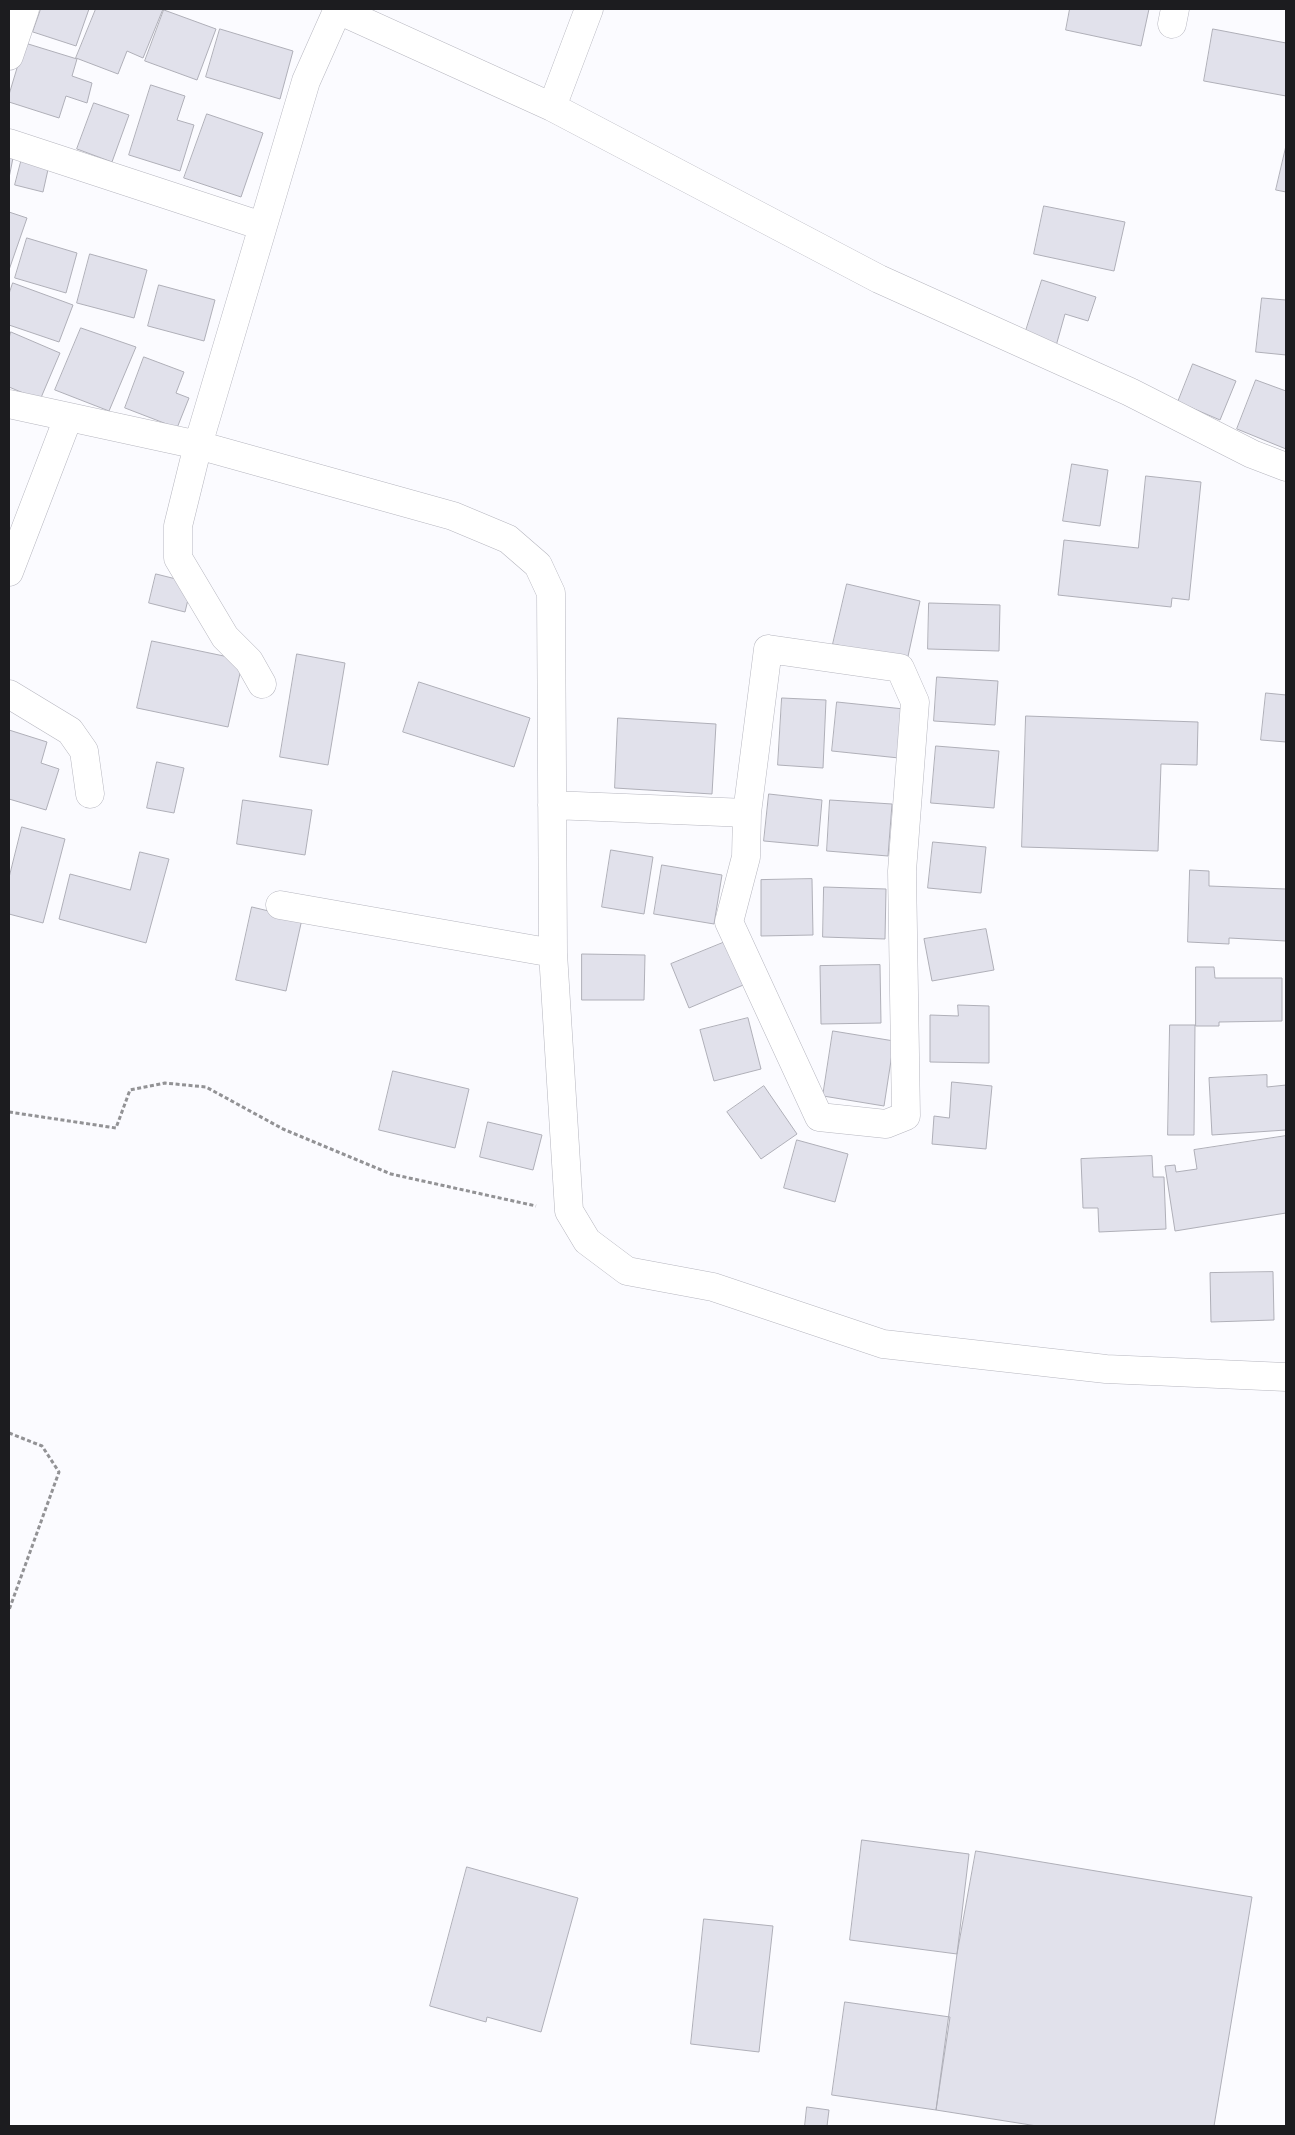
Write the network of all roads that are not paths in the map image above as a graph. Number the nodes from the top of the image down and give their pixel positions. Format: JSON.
{"nodes":[{"id":1,"x":25,"y":9,"type":"edge"},
{"id":2,"x":337,"y":9,"type":"edge"},
{"id":3,"x":589,"y":9,"type":"edge"},
{"id":4,"x":9,"y":56,"type":"edge"},
{"id":5,"x":552,"y":107,"type":"junction"},
{"id":6,"x":9,"y":143,"type":"edge"},
{"id":7,"x":262,"y":226,"type":"junction"},
{"id":8,"x":9,"y":404,"type":"edge"},
{"id":9,"x":68,"y":418,"type":"junction"},
{"id":10,"x":198,"y":445,"type":"junction"},
{"id":11,"x":1286,"y":466,"type":"edge"},
{"id":12,"x":9,"y":572,"type":"edge"},
{"id":13,"x":262,"y":684,"type":"dead end"},
{"id":14,"x":9,"y":694,"type":"edge"},
{"id":15,"x":90,"y":794,"type":"dead end"},
{"id":16,"x":552,"y":805,"type":"junction"},
{"id":17,"x":747,"y":813,"type":"junction"},
{"id":18,"x":280,"y":905,"type":"dead end"},
{"id":19,"x":553,"y":953,"type":"junction"},
{"id":20,"x":1286,"y":1377,"type":"edge"}],
"edges":[{"from":1,"to":4,"type":"street"},
{"from":2,"to":5,"type":"street"},
{"from":2,"to":7,"type":"street"},
{"from":3,"to":5,"type":"street"},
{"from":5,"to":11,"type":"street"},
{"from":6,"to":7,"type":"street"},
{"from":7,"to":10,"type":"street"},
{"from":8,"to":9,"type":"street"},
{"from":9,"to":10,"type":"street"},
{"from":9,"to":12,"type":"street"},
{"from":10,"to":13,"type":"street"},
{"from":10,"to":16,"type":"street"},
{"from":14,"to":15,"type":"street"},
{"from":16,"to":17,"type":"street"},
{"from":16,"to":19,"type":"street"},
{"from":17,"to":17,"type":"street"},
{"from":18,"to":19,"type":"street"},
{"from":19,"to":20,"type":"street"}]}
